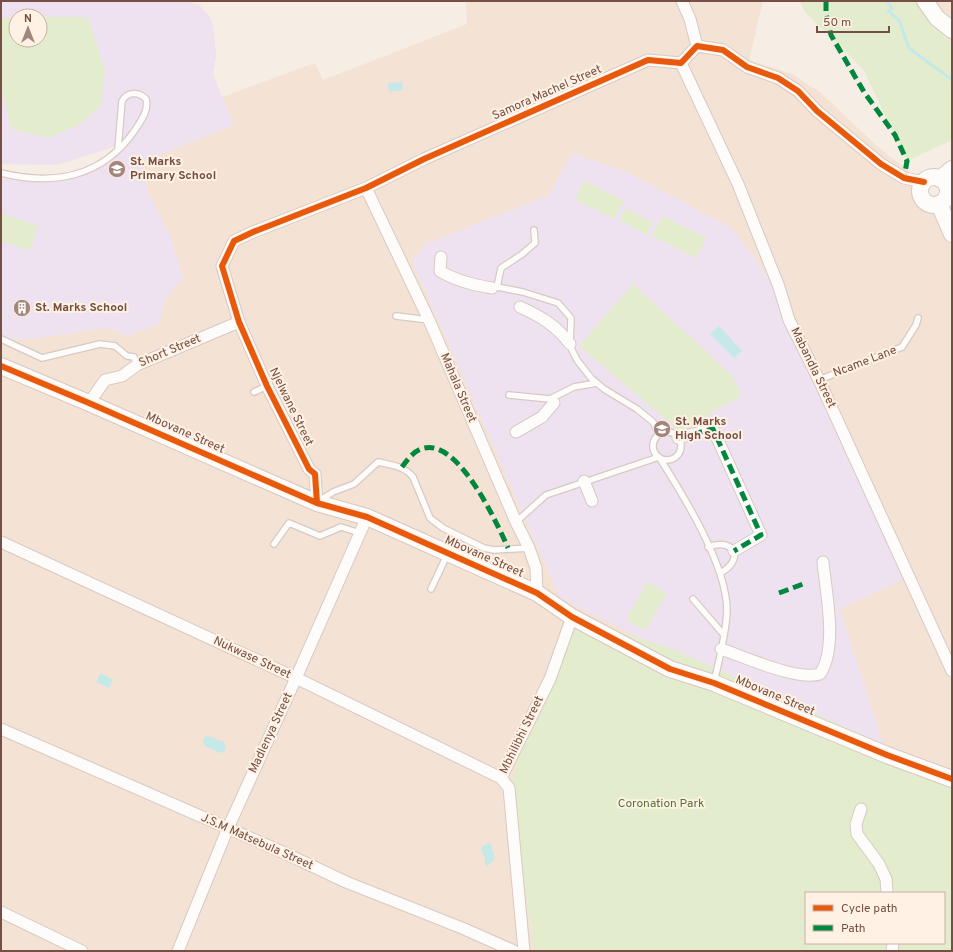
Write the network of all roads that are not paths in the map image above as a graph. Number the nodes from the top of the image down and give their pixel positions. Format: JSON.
{"nodes":[{"id":1,"x":682,"y":1,"type":"edge"},
{"id":2,"x":925,"y":1,"type":"edge"},
{"id":3,"x":937,"y":18,"type":"junction"},
{"id":4,"x":952,"y":25,"type":"edge"},
{"id":5,"x":952,"y":30,"type":"edge"},
{"id":6,"x":697,"y":46,"type":"junction"},
{"id":7,"x":681,"y":63,"type":"junction"},
{"id":8,"x":118,"y":149,"type":"junction"},
{"id":9,"x":1,"y":173,"type":"edge"},
{"id":10,"x":946,"y":174,"type":"edge"},
{"id":11,"x":924,"y":182,"type":"junction"},
{"id":12,"x":366,"y":188,"type":"junction"},
{"id":13,"x":939,"y":204,"type":"junction"},
{"id":14,"x":534,"y":230,"type":"dead end"},
{"id":15,"x":952,"y":234,"type":"edge"},
{"id":16,"x":441,"y":257,"type":"dead end"},
{"id":17,"x":492,"y":288,"type":"dead end"},
{"id":18,"x":520,"y":307,"type":"dead end"},
{"id":19,"x":396,"y":316,"type":"dead end"},
{"id":20,"x":918,"y":318,"type":"dead end"},
{"id":21,"x":429,"y":320,"type":"junction"},
{"id":22,"x":239,"y":322,"type":"junction"},
{"id":23,"x":1,"y":339,"type":"edge"},
{"id":24,"x":570,"y":344,"type":"junction"},
{"id":25,"x":137,"y":365,"type":"junction"},
{"id":26,"x":1,"y":366,"type":"edge"},
{"id":27,"x":820,"y":380,"type":"junction"},
{"id":28,"x":597,"y":383,"type":"junction"},
{"id":29,"x":267,"y":386,"type":"junction"},
{"id":30,"x":254,"y":392,"type":"dead end"},
{"id":31,"x":509,"y":395,"type":"dead end"},
{"id":32,"x":89,"y":403,"type":"junction"},
{"id":33,"x":554,"y":403,"type":"dead end"},
{"id":34,"x":516,"y":432,"type":"dead end"},
{"id":35,"x":659,"y":434,"type":"junction"},
{"id":36,"x":678,"y":438,"type":"junction"},
{"id":37,"x":659,"y":457,"type":"junction"},
{"id":38,"x":584,"y":481,"type":"junction"},
{"id":39,"x":592,"y":501,"type":"dead end"},
{"id":40,"x":317,"y":502,"type":"junction"},
{"id":41,"x":367,"y":517,"type":"junction"},
{"id":42,"x":516,"y":522,"type":"junction"},
{"id":43,"x":360,"y":533,"type":"junction"},
{"id":44,"x":1,"y":542,"type":"edge"},
{"id":45,"x":274,"y":544,"type":"dead end"},
{"id":46,"x":708,"y":547,"type":"junction"},
{"id":47,"x":529,"y":548,"type":"junction"},
{"id":48,"x":734,"y":551,"type":"junction"},
{"id":49,"x":448,"y":553,"type":"junction"},
{"id":50,"x":823,"y":562,"type":"dead end"},
{"id":51,"x":720,"y":573,"type":"junction"},
{"id":52,"x":431,"y":589,"type":"dead end"},
{"id":53,"x":537,"y":593,"type":"junction"},
{"id":54,"x":693,"y":599,"type":"dead end"},
{"id":55,"x":572,"y":617,"type":"junction"},
{"id":56,"x":724,"y":635,"type":"junction"},
{"id":57,"x":721,"y":649,"type":"junction"},
{"id":58,"x":952,"y":671,"type":"edge"},
{"id":59,"x":296,"y":678,"type":"junction"},
{"id":60,"x":714,"y":683,"type":"junction"},
{"id":61,"x":1,"y":729,"type":"edge"},
{"id":62,"x":501,"y":778,"type":"junction"},
{"id":63,"x":952,"y":779,"type":"edge"},
{"id":64,"x":861,"y":810,"type":"dead end"},
{"id":65,"x":228,"y":828,"type":"junction"},
{"id":66,"x":887,"y":892,"type":"edge"},
{"id":67,"x":1,"y":912,"type":"edge"},
{"id":68,"x":82,"y":951,"type":"edge"},
{"id":69,"x":178,"y":951,"type":"edge"},
{"id":70,"x":514,"y":951,"type":"edge"},
{"id":71,"x":524,"y":951,"type":"edge"}],
"edges":[{"from":1,"to":6,"type":"street"},
{"from":2,"to":3,"type":"street"},
{"from":3,"to":4,"type":"street"},
{"from":3,"to":5,"type":"street"},
{"from":6,"to":7,"type":"street"},
{"from":6,"to":11,"type":"street"},
{"from":7,"to":12,"type":"street","name":"Samora Machel Street"},
{"from":7,"to":27,"type":"street","name":"Mabandla Street"},
{"from":8,"to":8,"type":"lane"},
{"from":8,"to":9,"type":"lane"},
{"from":10,"to":11,"type":"street"},
{"from":10,"to":13,"type":"street"},
{"from":11,"to":13,"type":"street"},
{"from":12,"to":21,"type":"street","name":"Mahala Street"},
{"from":12,"to":22,"type":"street","name":"Samora Machel Street"},
{"from":13,"to":15,"type":"street"},
{"from":14,"to":24,"type":"lane"},
{"from":16,"to":17,"type":"street"},
{"from":18,"to":24,"type":"street"},
{"from":19,"to":21,"type":"lane"},
{"from":20,"to":27,"type":"lane","name":"Ncame Lane"},
{"from":21,"to":42,"type":"street","name":"Mahala Street"},
{"from":22,"to":25,"type":"street","name":"Short Street"},
{"from":22,"to":29,"type":"street","name":"Njelwane Street"},
{"from":23,"to":25,"type":"lane"},
{"from":24,"to":28,"type":"lane"},
{"from":25,"to":32,"type":"street","name":"Short Street"},
{"from":26,"to":32,"type":"street","name":"Mbovane Street"},
{"from":27,"to":58,"type":"street","name":"Mabandla Street"},
{"from":28,"to":31,"type":"lane"},
{"from":28,"to":35,"type":"lane"},
{"from":29,"to":30,"type":"lane"},
{"from":29,"to":40,"type":"street","name":"Njelwane Street"},
{"from":32,"to":40,"type":"street","name":"Mbovane Street"},
{"from":33,"to":34,"type":"street"},
{"from":35,"to":36,"type":"lane"},
{"from":35,"to":37,"type":"lane"},
{"from":36,"to":37,"type":"lane"},
{"from":36,"to":48,"type":"street"},
{"from":37,"to":38,"type":"lane"},
{"from":37,"to":46,"type":"lane"},
{"from":38,"to":39,"type":"street"},
{"from":38,"to":42,"type":"lane"},
{"from":40,"to":41,"type":"street","name":"Mbovane Street"},
{"from":40,"to":47,"type":"lane"},
{"from":41,"to":43,"type":"street","name":"Madlenya Street"},
{"from":41,"to":49,"type":"street","name":"Mbovane Street"},
{"from":42,"to":47,"type":"street","name":"Mahala Street"},
{"from":43,"to":45,"type":"lane"},
{"from":43,"to":59,"type":"street","name":"Madlenya Street"},
{"from":44,"to":59,"type":"street","name":"Nukwase Street"},
{"from":46,"to":48,"type":"lane"},
{"from":46,"to":51,"type":"lane"},
{"from":47,"to":53,"type":"street","name":"Mahala Street"},
{"from":48,"to":51,"type":"lane"},
{"from":49,"to":52,"type":"lane"},
{"from":49,"to":53,"type":"street","name":"Mbovane Street"},
{"from":50,"to":57,"type":"street"},
{"from":51,"to":56,"type":"lane"},
{"from":53,"to":55,"type":"street","name":"Mbovane Street"},
{"from":54,"to":56,"type":"lane"},
{"from":55,"to":60,"type":"street","name":"Mbovane Street"},
{"from":55,"to":62,"type":"street","name":"Mbhilibhi Street"},
{"from":56,"to":57,"type":"lane"},
{"from":57,"to":60,"type":"lane"},
{"from":59,"to":62,"type":"street","name":"Nukwase Street"},
{"from":59,"to":65,"type":"street","name":"Madlenya Street"},
{"from":60,"to":63,"type":"street","name":"Mbovane Street"},
{"from":61,"to":65,"type":"street","name":"J.S.M Matsebula Street"},
{"from":62,"to":71,"type":"street","name":"Mbhilibhi Street"},
{"from":64,"to":66,"type":"street"},
{"from":65,"to":69,"type":"street","name":"Madlenya Street"},
{"from":65,"to":70,"type":"street","name":"J.S.M Matsebula Street"},
{"from":67,"to":68,"type":"street"}]}
